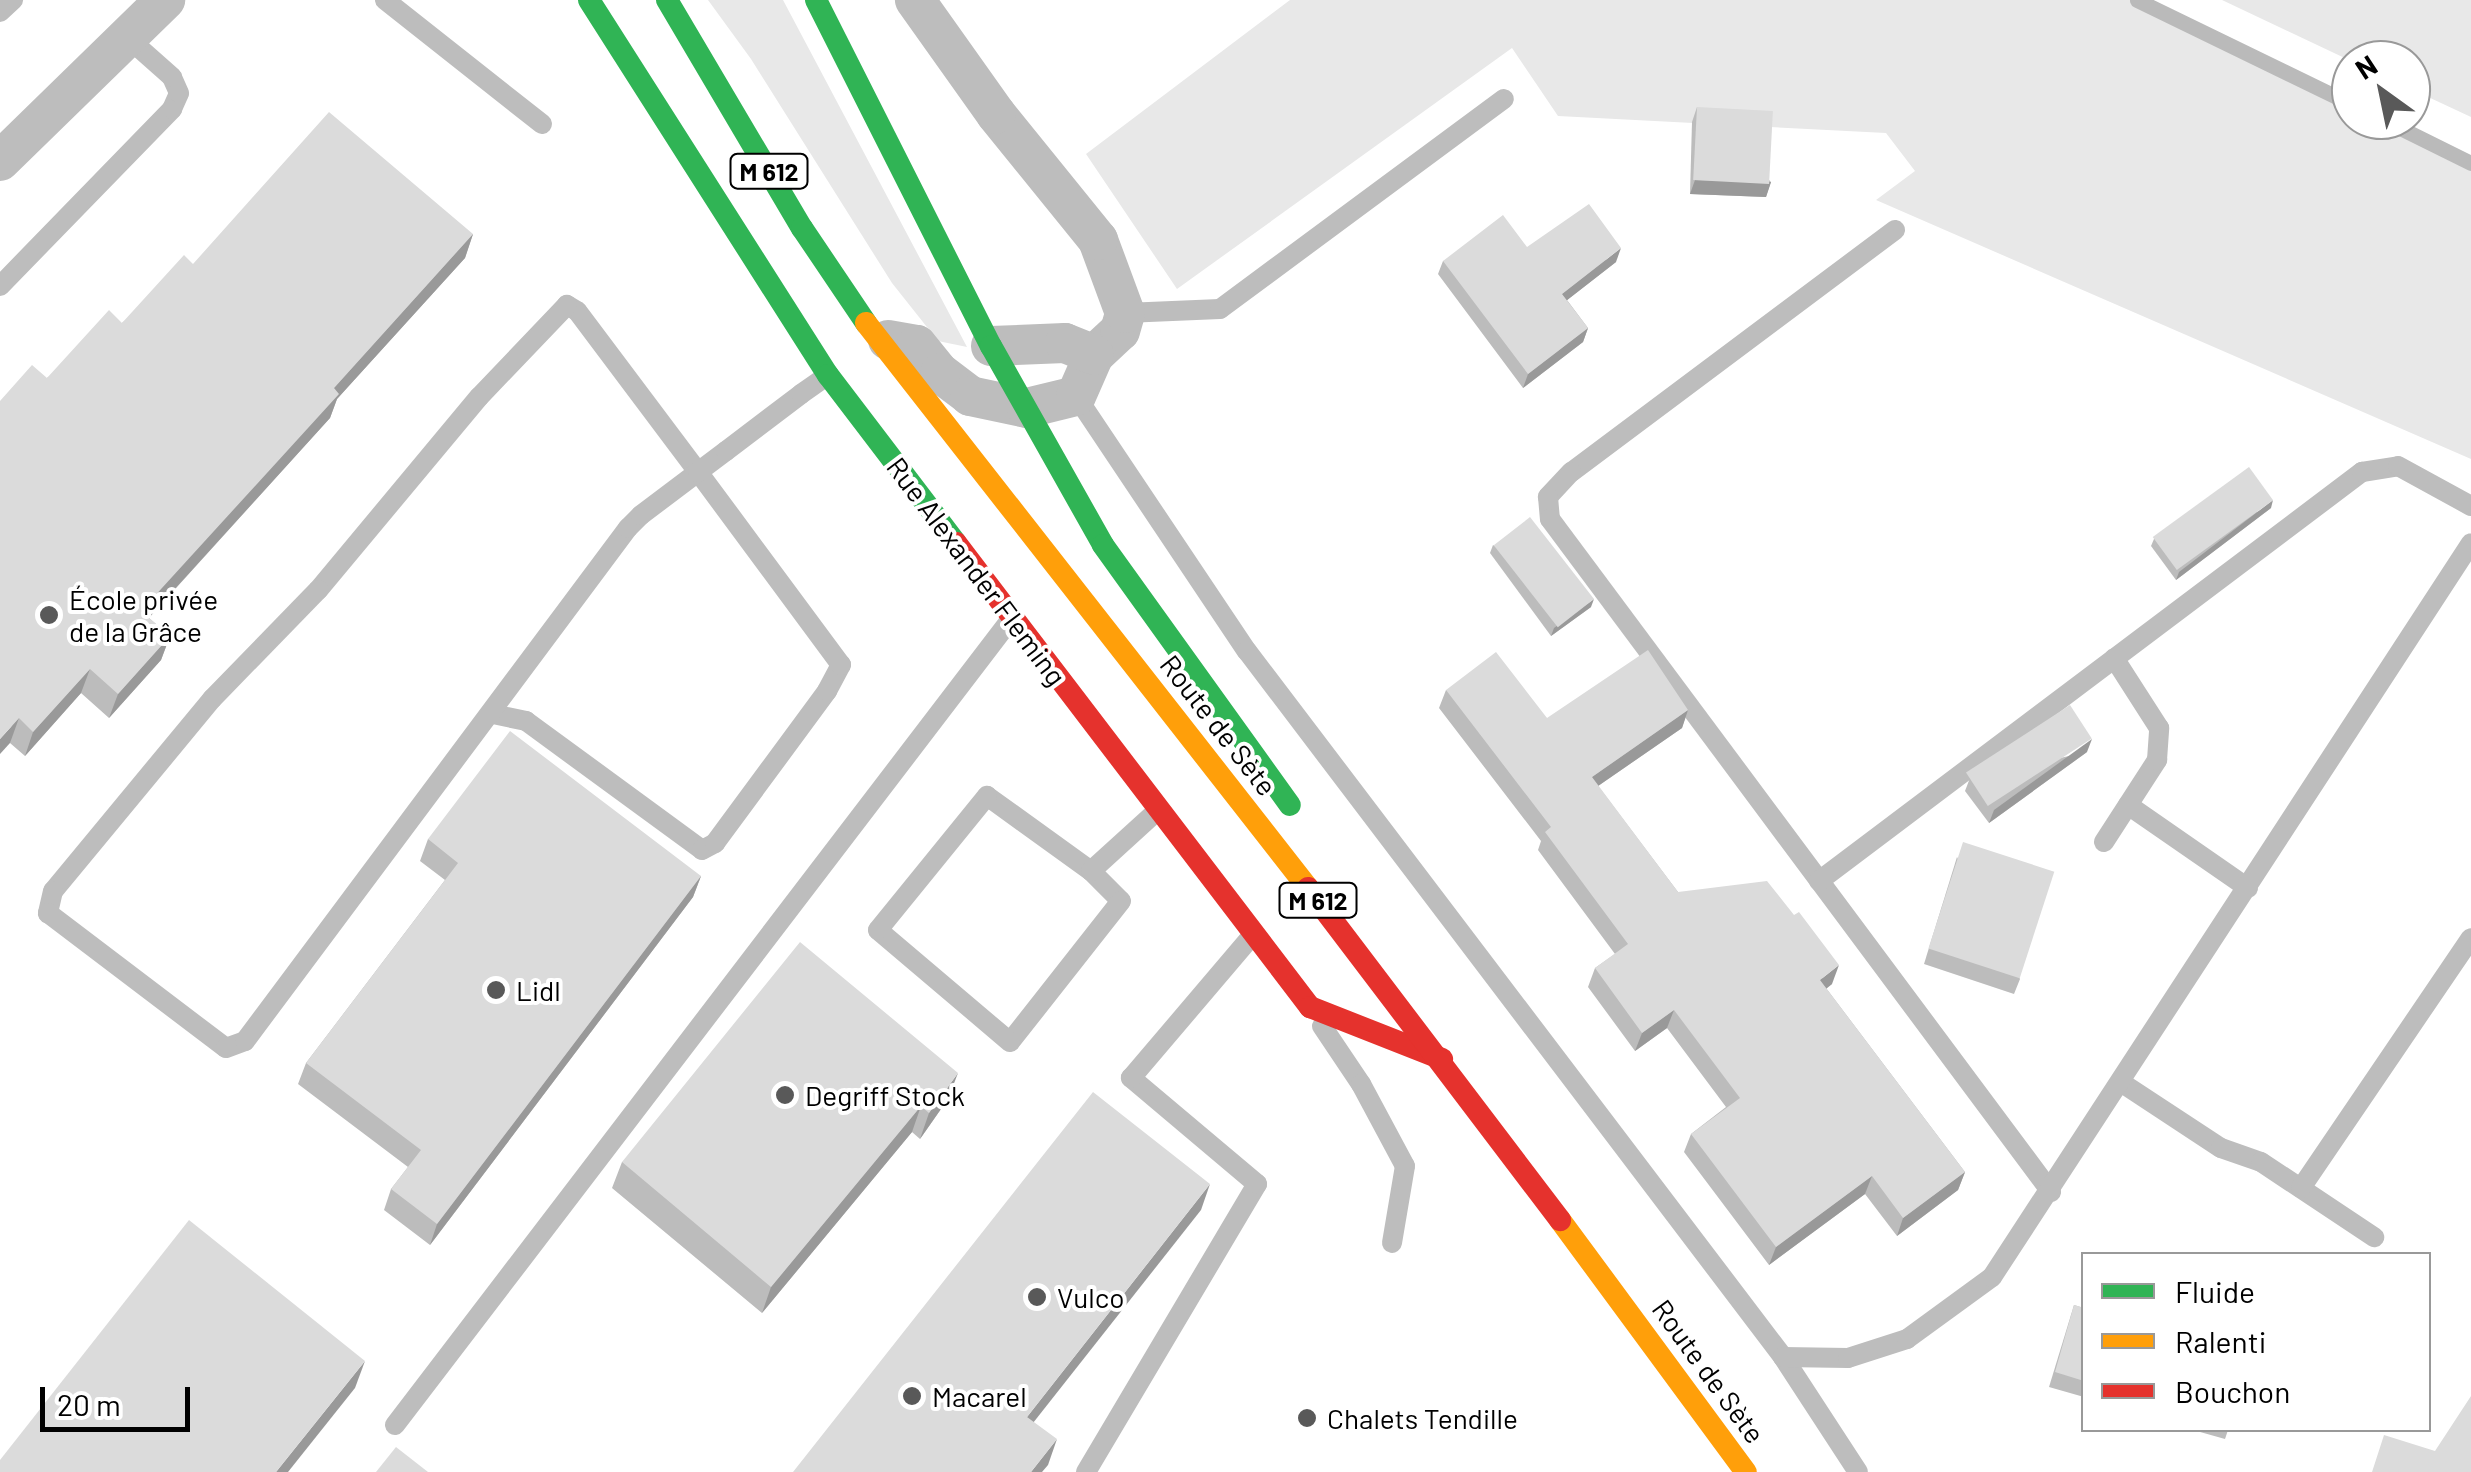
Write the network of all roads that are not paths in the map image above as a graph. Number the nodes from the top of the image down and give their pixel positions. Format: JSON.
{"nodes":[{"id":1,"x":12,"y":0,"type":"edge"},
{"id":2,"x":164,"y":0,"type":"edge"},
{"id":3,"x":385,"y":0,"type":"edge"},
{"id":4,"x":589,"y":0,"type":"edge"},
{"id":5,"x":667,"y":0,"type":"edge"},
{"id":6,"x":816,"y":0,"type":"edge"},
{"id":7,"x":916,"y":0,"type":"edge"},
{"id":8,"x":0,"y":12,"type":"edge"},
{"id":9,"x":126,"y":38,"type":"junction"},
{"id":10,"x":1504,"y":99,"type":"dead end"},
{"id":11,"x":542,"y":124,"type":"dead end"},
{"id":12,"x":0,"y":162,"type":"edge"},
{"id":13,"x":1895,"y":230,"type":"dead end"},
{"id":14,"x":0,"y":286,"type":"edge"},
{"id":15,"x":1125,"y":313,"type":"junction"},
{"id":16,"x":877,"y":338,"type":"junction"},
{"id":17,"x":991,"y":346,"type":"junction"},
{"id":18,"x":1094,"y":355,"type":"junction"},
{"id":19,"x":828,"y":374,"type":"junction"},
{"id":20,"x":1076,"y":396,"type":"junction"},
{"id":21,"x":1026,"y":408,"type":"junction"},
{"id":22,"x":698,"y":472,"type":"junction"},
{"id":23,"x":2471,"y":506,"type":"edge"},
{"id":24,"x":2471,"y":544,"type":"edge"},
{"id":25,"x":1012,"y":617,"type":"junction"},
{"id":26,"x":2114,"y":658,"type":"junction"},
{"id":27,"x":493,"y":714,"type":"junction"},
{"id":28,"x":2128,"y":804,"type":"junction"},
{"id":29,"x":1159,"y":809,"type":"junction"},
{"id":30,"x":1304,"y":825,"type":"dead end"},
{"id":31,"x":2104,"y":842,"type":"dead end"},
{"id":32,"x":1090,"y":872,"type":"junction"},
{"id":33,"x":1820,"y":881,"type":"junction"},
{"id":34,"x":2248,"y":888,"type":"junction"},
{"id":35,"x":1253,"y":934,"type":"junction"},
{"id":36,"x":2471,"y":938,"type":"edge"},
{"id":37,"x":1310,"y":1007,"type":"junction"},
{"id":38,"x":1442,"y":1059,"type":"junction"},
{"id":39,"x":2122,"y":1083,"type":"junction"},
{"id":40,"x":2301,"y":1188,"type":"junction"},
{"id":41,"x":2051,"y":1192,"type":"junction"},
{"id":42,"x":2374,"y":1237,"type":"dead end"},
{"id":43,"x":1392,"y":1243,"type":"dead end"},
{"id":44,"x":1783,"y":1356,"type":"junction"},
{"id":45,"x":395,"y":1425,"type":"dead end"},
{"id":46,"x":1086,"y":1472,"type":"edge"},
{"id":47,"x":1746,"y":1472,"type":"edge"},
{"id":48,"x":1858,"y":1472,"type":"edge"}],
"edges":[{"from":1,"to":8,"type":"lane"},
{"from":2,"to":9,"type":"street"},
{"from":3,"to":11,"type":"lane"},
{"from":4,"to":19,"type":"main road","name":"Rue Alexander Fleming"},
{"from":5,"to":16,"type":"main road","name":"Route de Sète","number":"M 612"},
{"from":6,"to":17,"type":"main road","name":"Route de Sète"},
{"from":7,"to":15,"type":"street"},
{"from":9,"to":12,"type":"street"},
{"from":9,"to":14,"type":"lane"},
{"from":10,"to":15,"type":"lane"},
{"from":13,"to":33,"type":"lane"},
{"from":15,"to":18,"type":"street"},
{"from":16,"to":21,"type":"street"},
{"from":16,"to":38,"type":"main road","name":"Route de Sète","number":"M 612"},
{"from":17,"to":18,"type":"street"},
{"from":17,"to":21,"type":"main road","name":"Route de Sète"},
{"from":18,"to":20,"type":"street"},
{"from":19,"to":22,"type":"lane"},
{"from":19,"to":25,"type":"main road","name":"Rue Alexander Fleming"},
{"from":20,"to":21,"type":"street"},
{"from":20,"to":44,"type":"lane"},
{"from":21,"to":30,"type":"main road","name":"Route de Sète"},
{"from":22,"to":27,"type":"lane"},
{"from":22,"to":27,"type":"lane"},
{"from":22,"to":27,"type":"lane"},
{"from":23,"to":26,"type":"lane"},
{"from":24,"to":34,"type":"lane"},
{"from":25,"to":29,"type":"main road","name":"Rue Alexander Fleming"},
{"from":25,"to":45,"type":"lane"},
{"from":26,"to":28,"type":"lane"},
{"from":26,"to":33,"type":"lane"},
{"from":28,"to":31,"type":"lane"},
{"from":28,"to":34,"type":"lane"},
{"from":29,"to":32,"type":"lane"},
{"from":29,"to":35,"type":"main road","name":"Rue Alexander Fleming"},
{"from":32,"to":32,"type":"lane"},
{"from":33,"to":41,"type":"lane"},
{"from":34,"to":39,"type":"lane"},
{"from":35,"to":37,"type":"main road","name":"Rue Alexander Fleming"},
{"from":35,"to":46,"type":"lane"},
{"from":36,"to":40,"type":"lane"},
{"from":37,"to":38,"type":"main road"},
{"from":37,"to":43,"type":"lane"},
{"from":38,"to":47,"type":"main road","name":"Route de Sète","number":"M 612"},
{"from":39,"to":40,"type":"lane"},
{"from":39,"to":41,"type":"lane"},
{"from":40,"to":42,"type":"lane"},
{"from":41,"to":44,"type":"lane"},
{"from":44,"to":48,"type":"lane"}]}
